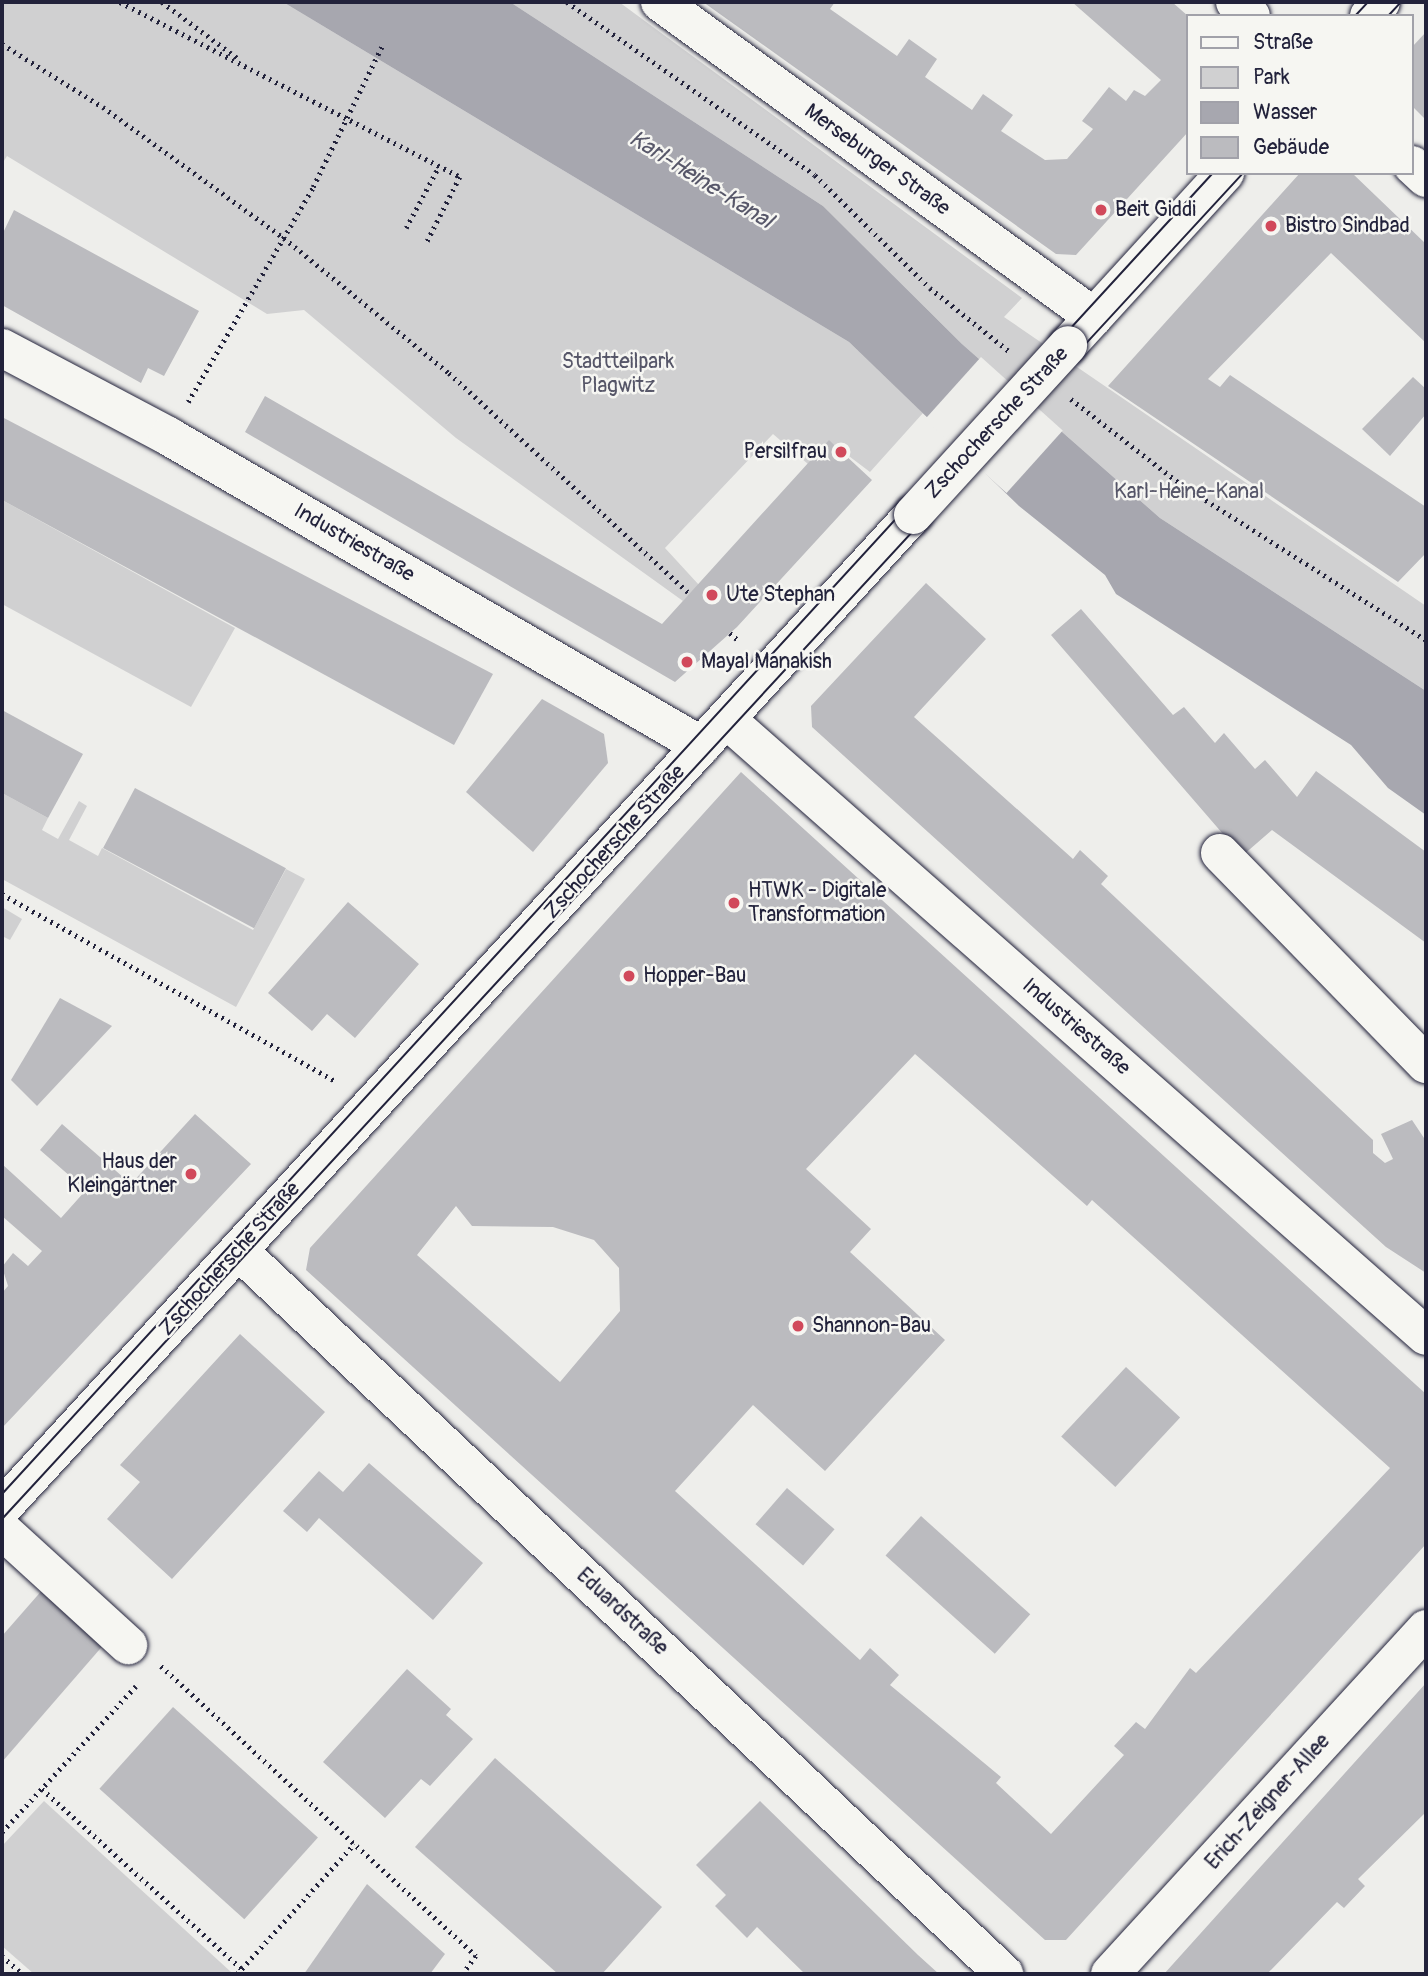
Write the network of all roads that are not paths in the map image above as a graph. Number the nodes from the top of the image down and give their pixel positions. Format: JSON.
{"nodes":[{"id":1,"x":660,"y":2,"type":"edge"},
{"id":2,"x":1236,"y":2,"type":"edge"},
{"id":3,"x":1249,"y":14,"type":"edge"},
{"id":4,"x":1223,"y":175,"type":"edge"},
{"id":5,"x":1094,"y":317,"type":"junction"},
{"id":6,"x":2,"y":348,"type":"edge"},
{"id":7,"x":714,"y":732,"type":"junction"},
{"id":8,"x":1220,"y":853,"type":"dead end"},
{"id":9,"x":1426,"y":1064,"type":"edge"},
{"id":10,"x":239,"y":1251,"type":"junction"},
{"id":11,"x":1426,"y":1336,"type":"edge"},
{"id":12,"x":2,"y":1508,"type":"edge"},
{"id":13,"x":2,"y":1530,"type":"edge"},
{"id":14,"x":1426,"y":1629,"type":"edge"},
{"id":15,"x":146,"y":1659,"type":"road end"},
{"id":16,"x":1004,"y":1974,"type":"edge"},
{"id":17,"x":1111,"y":1974,"type":"edge"}],
"edges":[{"from":1,"to":5,"type":"street","name":"Merseburger Straße"},
{"from":2,"to":3,"type":"street"},
{"from":4,"to":5,"type":"street","name":"Zschochersche Straße"},
{"from":5,"to":7,"type":"street","name":"Zschochersche Straße","bridge":true},
{"from":6,"to":7,"type":"street","name":"Industriestraße"},
{"from":7,"to":10,"type":"street","name":"Zschochersche Straße"},
{"from":7,"to":11,"type":"street","name":"Industriestraße"},
{"from":8,"to":9,"type":"street"},
{"from":10,"to":12,"type":"street","name":"Zschochersche Straße"},
{"from":10,"to":16,"type":"street","name":"Eduardstraße"},
{"from":13,"to":15,"type":"street"},
{"from":14,"to":17,"type":"street","name":"Erich-Zeigner-Allee"}]}
